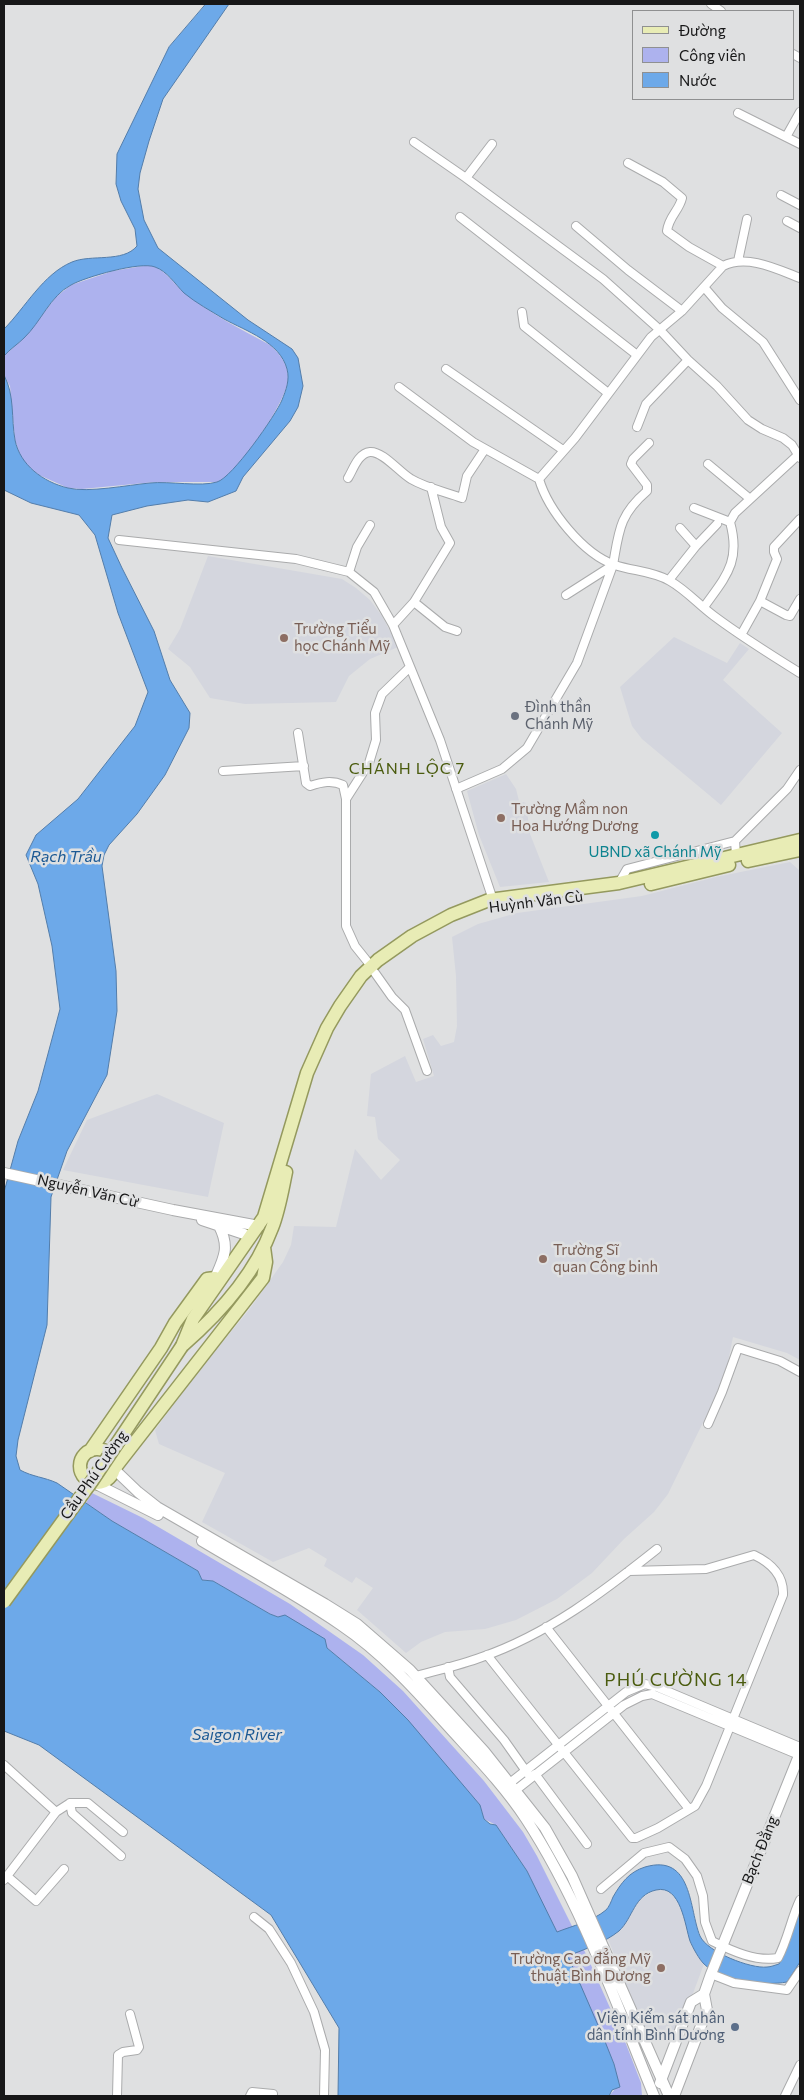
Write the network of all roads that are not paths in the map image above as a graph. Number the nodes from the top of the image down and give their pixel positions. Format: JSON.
{"nodes":[{"id":1,"x":800,"y":112,"type":"edge"},
{"id":2,"x":738,"y":113,"type":"dead end"},
{"id":3,"x":786,"y":137,"type":"junction"},
{"id":4,"x":414,"y":142,"type":"dead end"},
{"id":5,"x":492,"y":144,"type":"dead end"},
{"id":6,"x":800,"y":144,"type":"edge"},
{"id":7,"x":628,"y":163,"type":"dead end"},
{"id":8,"x":466,"y":178,"type":"junction"},
{"id":9,"x":781,"y":195,"type":"dead end"},
{"id":10,"x":800,"y":205,"type":"edge"},
{"id":11,"x":460,"y":217,"type":"dead end"},
{"id":12,"x":747,"y":219,"type":"dead end"},
{"id":13,"x":787,"y":221,"type":"dead end"},
{"id":14,"x":576,"y":226,"type":"dead end"},
{"id":15,"x":800,"y":228,"type":"edge"},
{"id":16,"x":738,"y":261,"type":"junction"},
{"id":17,"x":723,"y":266,"type":"junction"},
{"id":18,"x":800,"y":278,"type":"edge"},
{"id":19,"x":704,"y":287,"type":"junction"},
{"id":20,"x":682,"y":311,"type":"junction"},
{"id":21,"x":522,"y":312,"type":"dead end"},
{"id":22,"x":660,"y":330,"type":"junction"},
{"id":23,"x":637,"y":355,"type":"junction"},
{"id":24,"x":688,"y":360,"type":"junction"},
{"id":25,"x":446,"y":369,"type":"dead end"},
{"id":26,"x":399,"y":387,"type":"dead end"},
{"id":27,"x":608,"y":393,"type":"junction"},
{"id":28,"x":800,"y":400,"type":"edge"},
{"id":29,"x":637,"y":426,"type":"dead end"},
{"id":30,"x":649,"y":443,"type":"dead end"},
{"id":31,"x":485,"y":449,"type":"junction"},
{"id":32,"x":563,"y":450,"type":"junction"},
{"id":33,"x":799,"y":457,"type":"edge"},
{"id":34,"x":708,"y":464,"type":"dead end"},
{"id":35,"x":348,"y":478,"type":"dead end"},
{"id":36,"x":538,"y":479,"type":"junction"},
{"id":37,"x":431,"y":487,"type":"junction"},
{"id":38,"x":749,"y":498,"type":"junction"},
{"id":39,"x":694,"y":508,"type":"dead end"},
{"id":40,"x":800,"y":519,"type":"edge"},
{"id":41,"x":730,"y":522,"type":"junction"},
{"id":42,"x":716,"y":524,"type":"dead end"},
{"id":43,"x":370,"y":525,"type":"dead end"},
{"id":44,"x":680,"y":528,"type":"dead end"},
{"id":45,"x":119,"y":540,"type":"dead end"},
{"id":46,"x":696,"y":546,"type":"junction"},
{"id":47,"x":614,"y":564,"type":"junction"},
{"id":48,"x":349,"y":572,"type":"junction"},
{"id":49,"x":669,"y":580,"type":"junction"},
{"id":50,"x":566,"y":595,"type":"dead end"},
{"id":51,"x":800,"y":599,"type":"edge"},
{"id":52,"x":760,"y":601,"type":"junction"},
{"id":53,"x":414,"y":602,"type":"junction"},
{"id":54,"x":704,"y":607,"type":"junction"},
{"id":55,"x":393,"y":625,"type":"junction"},
{"id":56,"x":456,"y":631,"type":"dead end"},
{"id":57,"x":741,"y":635,"type":"junction"},
{"id":58,"x":410,"y":666,"type":"junction"},
{"id":59,"x":800,"y":673,"type":"edge"},
{"id":60,"x":298,"y":733,"type":"dead end"},
{"id":61,"x":304,"y":766,"type":"junction"},
{"id":62,"x":800,"y":770,"type":"edge"},
{"id":63,"x":223,"y":771,"type":"dead end"},
{"id":64,"x":456,"y":789,"type":"junction"},
{"id":65,"x":346,"y":799,"type":"junction"},
{"id":66,"x":800,"y":840,"type":"edge"},
{"id":67,"x":735,"y":841,"type":"junction"},
{"id":68,"x":800,"y":850,"type":"edge"},
{"id":69,"x":736,"y":859,"type":"junction"},
{"id":70,"x":616,"y":888,"type":"junction"},
{"id":71,"x":494,"y":902,"type":"junction"},
{"id":72,"x":373,"y":970,"type":"junction"},
{"id":73,"x":427,"y":1071,"type":"dead end"},
{"id":74,"x":4,"y":1173,"type":"edge"},
{"id":75,"x":173,"y":1210,"type":"junction"},
{"id":76,"x":219,"y":1226,"type":"junction"},
{"id":77,"x":259,"y":1226,"type":"junction"},
{"id":78,"x":272,"y":1230,"type":"junction"},
{"id":79,"x":250,"y":1238,"type":"junction"},
{"id":80,"x":264,"y":1247,"type":"junction"},
{"id":81,"x":266,"y":1262,"type":"junction"},
{"id":82,"x":227,"y":1270,"type":"junction"},
{"id":83,"x":215,"y":1278,"type":"junction"},
{"id":84,"x":182,"y":1346,"type":"junction"},
{"id":85,"x":800,"y":1372,"type":"edge"},
{"id":86,"x":708,"y":1424,"type":"dead end"},
{"id":87,"x":107,"y":1425,"type":"junction"},
{"id":88,"x":90,"y":1451,"type":"junction"},
{"id":89,"x":121,"y":1458,"type":"junction"},
{"id":90,"x":96,"y":1484,"type":"junction"},
{"id":91,"x":656,"y":1548,"type":"dead end"},
{"id":92,"x":629,"y":1571,"type":"junction"},
{"id":93,"x":4,"y":1602,"type":"edge"},
{"id":94,"x":318,"y":1605,"type":"junction"},
{"id":95,"x":546,"y":1627,"type":"junction"},
{"id":96,"x":487,"y":1655,"type":"junction"},
{"id":97,"x":448,"y":1667,"type":"junction"},
{"id":98,"x":416,"y":1676,"type":"junction"},
{"id":99,"x":609,"y":1705,"type":"junction"},
{"id":100,"x":614,"y":1713,"type":"junction"},
{"id":101,"x":732,"y":1722,"type":"junction"},
{"id":102,"x":558,"y":1745,"type":"junction"},
{"id":103,"x":564,"y":1752,"type":"junction"},
{"id":104,"x":800,"y":1752,"type":"edge"},
{"id":105,"x":4,"y":1765,"type":"edge"},
{"id":106,"x":526,"y":1770,"type":"junction"},
{"id":107,"x":536,"y":1774,"type":"junction"},
{"id":108,"x":509,"y":1789,"type":"junction"},
{"id":109,"x":70,"y":1804,"type":"junction"},
{"id":110,"x":689,"y":1809,"type":"junction"},
{"id":111,"x":56,"y":1812,"type":"junction"},
{"id":112,"x":123,"y":1832,"type":"dead end"},
{"id":113,"x":587,"y":1844,"type":"dead end"},
{"id":114,"x":121,"y":1856,"type":"dead end"},
{"id":115,"x":64,"y":1869,"type":"dead end"},
{"id":116,"x":5,"y":1878,"type":"edge"},
{"id":117,"x":601,"y":1889,"type":"dead end"},
{"id":118,"x":800,"y":1900,"type":"edge"},
{"id":119,"x":254,"y":1917,"type":"dead end"},
{"id":120,"x":721,"y":1947,"type":"junction"},
{"id":121,"x":800,"y":1971,"type":"edge"},
{"id":122,"x":711,"y":1974,"type":"junction"},
{"id":123,"x":704,"y":1994,"type":"junction"},
{"id":124,"x":130,"y":2014,"type":"dead end"},
{"id":125,"x":648,"y":2047,"type":"junction"},
{"id":126,"x":674,"y":2048,"type":"junction"},
{"id":127,"x":800,"y":2064,"type":"edge"},
{"id":128,"x":661,"y":2080,"type":"junction"},
{"id":129,"x":273,"y":2094,"type":"dead end"},
{"id":130,"x":117,"y":2096,"type":"edge"},
{"id":131,"x":250,"y":2096,"type":"edge"},
{"id":132,"x":324,"y":2096,"type":"edge"},
{"id":133,"x":654,"y":2096,"type":"edge"},
{"id":134,"x":669,"y":2096,"type":"edge"},
{"id":135,"x":674,"y":2096,"type":"edge"},
{"id":136,"x":785,"y":2096,"type":"edge"}],
"edges":[{"from":1,"to":3,"type":"street"},
{"from":2,"to":3,"type":"street"},
{"from":3,"to":6,"type":"street"},
{"from":4,"to":8,"type":"street"},
{"from":5,"to":8,"type":"street"},
{"from":7,"to":17,"type":"street"},
{"from":8,"to":22,"type":"street"},
{"from":9,"to":10,"type":"street"},
{"from":11,"to":23,"type":"street"},
{"from":12,"to":16,"type":"street"},
{"from":13,"to":15,"type":"street"},
{"from":14,"to":20,"type":"street"},
{"from":16,"to":17,"type":"street"},
{"from":16,"to":18,"type":"street"},
{"from":17,"to":19,"type":"street"},
{"from":19,"to":20,"type":"street"},
{"from":19,"to":28,"type":"street"},
{"from":20,"to":22,"type":"street"},
{"from":21,"to":27,"type":"street"},
{"from":22,"to":23,"type":"street"},
{"from":22,"to":24,"type":"street"},
{"from":23,"to":27,"type":"street"},
{"from":24,"to":29,"type":"street"},
{"from":24,"to":33,"type":"street"},
{"from":25,"to":32,"type":"street"},
{"from":26,"to":31,"type":"street"},
{"from":27,"to":32,"type":"street"},
{"from":30,"to":47,"type":"street"},
{"from":31,"to":36,"type":"street"},
{"from":31,"to":37,"type":"street"},
{"from":32,"to":36,"type":"street"},
{"from":33,"to":38,"type":"street"},
{"from":34,"to":38,"type":"street"},
{"from":35,"to":37,"type":"street"},
{"from":36,"to":47,"type":"street"},
{"from":37,"to":53,"type":"street"},
{"from":38,"to":41,"type":"street"},
{"from":39,"to":41,"type":"street"},
{"from":40,"to":52,"type":"street"},
{"from":41,"to":54,"type":"street"},
{"from":42,"to":46,"type":"street"},
{"from":43,"to":48,"type":"street"},
{"from":44,"to":46,"type":"street"},
{"from":45,"to":48,"type":"street"},
{"from":46,"to":49,"type":"street"},
{"from":47,"to":49,"type":"street"},
{"from":47,"to":50,"type":"street"},
{"from":47,"to":64,"type":"street"},
{"from":48,"to":55,"type":"street"},
{"from":49,"to":54,"type":"street"},
{"from":51,"to":52,"type":"street"},
{"from":52,"to":57,"type":"street"},
{"from":53,"to":55,"type":"street"},
{"from":53,"to":56,"type":"street"},
{"from":54,"to":57,"type":"street"},
{"from":55,"to":58,"type":"street"},
{"from":57,"to":59,"type":"street"},
{"from":58,"to":64,"type":"street"},
{"from":58,"to":65,"type":"street"},
{"from":60,"to":61,"type":"street"},
{"from":61,"to":63,"type":"street"},
{"from":61,"to":65,"type":"street"},
{"from":62,"to":67,"type":"street"},
{"from":64,"to":71,"type":"street"},
{"from":65,"to":72,"type":"street"},
{"from":66,"to":69,"type":"main road"},
{"from":67,"to":69,"type":"street"},
{"from":67,"to":70,"type":"street"},
{"from":68,"to":69,"type":"main road"},
{"from":69,"to":70,"type":"main road"},
{"from":70,"to":71,"type":"main road"},
{"from":71,"to":72,"type":"main road"},
{"from":72,"to":73,"type":"street"},
{"from":72,"to":77,"type":"main road"},
{"from":72,"to":78,"type":"main road"},
{"from":74,"to":75,"type":"street","name":"Nguyễn Văn Cừ"},
{"from":75,"to":76,"type":"street","name":"Nguyễn Văn Cừ"},
{"from":75,"to":77,"type":"street","name":"Nguyễn Văn Cừ"},
{"from":76,"to":79,"type":"street","name":"Nguyễn Văn Cừ"},
{"from":76,"to":83,"type":"street"},
{"from":77,"to":78,"type":"main road"},
{"from":77,"to":79,"type":"main road"},
{"from":78,"to":80,"type":"main road"},
{"from":79,"to":80,"type":"main road"},
{"from":79,"to":82,"type":"main road"},
{"from":80,"to":81,"type":"main road"},
{"from":80,"to":84,"type":"main road"},
{"from":81,"to":84,"type":"main road"},
{"from":81,"to":89,"type":"main road"},
{"from":82,"to":83,"type":"main road"},
{"from":82,"to":84,"type":"main road"},
{"from":83,"to":84,"type":"main road"},
{"from":83,"to":87,"type":"main road"},
{"from":84,"to":93,"type":"main road","name":"Cầu Phú Cường","bridge":true},
{"from":85,"to":86,"type":"street"},
{"from":87,"to":88,"type":"main road"},
{"from":87,"to":89,"type":"main road"},
{"from":88,"to":89,"type":"main road"},
{"from":88,"to":90,"type":"main road"},
{"from":89,"to":90,"type":"main road"},
{"from":89,"to":94,"type":"street"},
{"from":90,"to":94,"type":"street"},
{"from":91,"to":92,"type":"street"},
{"from":92,"to":95,"type":"street"},
{"from":92,"to":101,"type":"street"},
{"from":94,"to":98,"type":"street"},
{"from":94,"to":108,"type":"street"},
{"from":95,"to":96,"type":"street"},
{"from":95,"to":99,"type":"street"},
{"from":96,"to":97,"type":"street"},
{"from":96,"to":102,"type":"street"},
{"from":97,"to":98,"type":"street"},
{"from":97,"to":106,"type":"street"},
{"from":98,"to":108,"type":"street"},
{"from":99,"to":100,"type":"street"},
{"from":99,"to":101,"type":"street"},
{"from":99,"to":102,"type":"street"},
{"from":100,"to":101,"type":"street"},
{"from":100,"to":103,"type":"street"},
{"from":100,"to":110,"type":"street"},
{"from":101,"to":104,"type":"street"},
{"from":101,"to":110,"type":"street"},
{"from":102,"to":103,"type":"street"},
{"from":102,"to":106,"type":"street"},
{"from":103,"to":107,"type":"street"},
{"from":103,"to":110,"type":"street"},
{"from":104,"to":120,"type":"street","name":"Bạch Đằng"},
{"from":105,"to":111,"type":"street"},
{"from":106,"to":107,"type":"street"},
{"from":106,"to":108,"type":"street"},
{"from":107,"to":108,"type":"street"},
{"from":107,"to":113,"type":"street"},
{"from":108,"to":125,"type":"street"},
{"from":108,"to":133,"type":"street"},
{"from":109,"to":111,"type":"street"},
{"from":109,"to":112,"type":"street"},
{"from":109,"to":114,"type":"street"},
{"from":111,"to":116,"type":"street"},
{"from":115,"to":116,"type":"street"},
{"from":117,"to":120,"type":"street"},
{"from":118,"to":120,"type":"street"},
{"from":119,"to":132,"type":"street"},
{"from":120,"to":122,"type":"street","name":"Bạch Đằng"},
{"from":121,"to":122,"type":"street"},
{"from":122,"to":123,"type":"street"},
{"from":123,"to":126,"type":"street"},
{"from":123,"to":135,"type":"street"},
{"from":124,"to":130,"type":"street"},
{"from":125,"to":126,"type":"street"},
{"from":125,"to":128,"type":"street"},
{"from":126,"to":128,"type":"street"},
{"from":127,"to":136,"type":"street"},
{"from":128,"to":133,"type":"street"},
{"from":128,"to":134,"type":"street"},
{"from":129,"to":131,"type":"street"}]}
